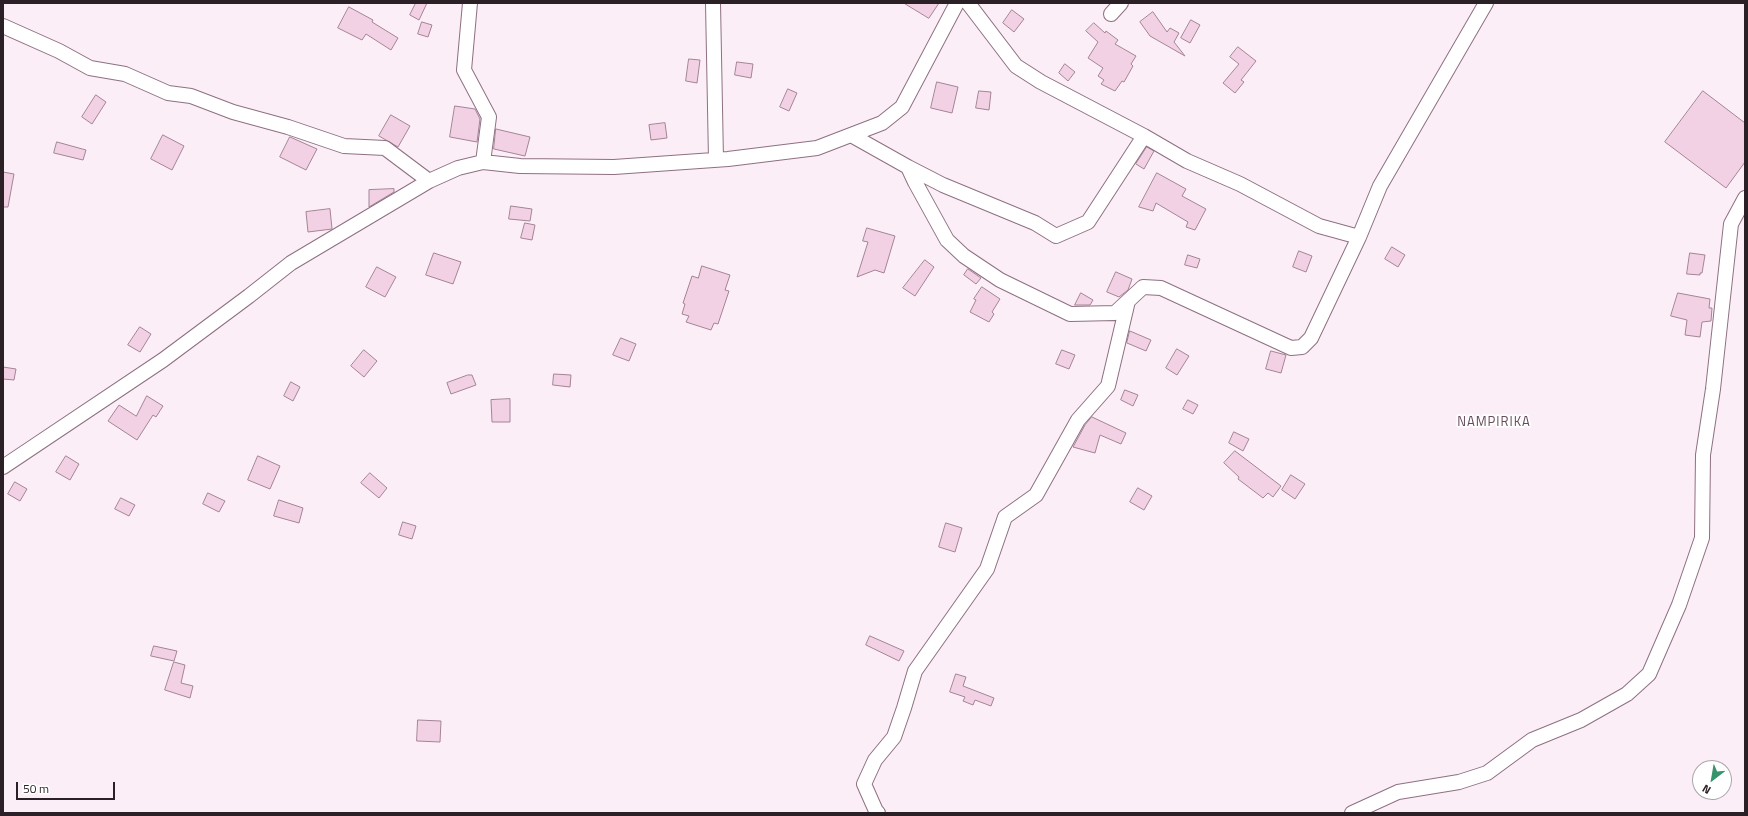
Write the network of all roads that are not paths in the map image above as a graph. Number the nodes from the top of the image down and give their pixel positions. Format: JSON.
{"nodes":[{"id":1,"x":470,"y":3,"type":"edge"},
{"id":2,"x":713,"y":3,"type":"edge"},
{"id":3,"x":957,"y":3,"type":"edge"},
{"id":4,"x":968,"y":3,"type":"edge"},
{"id":5,"x":1121,"y":3,"type":"edge"},
{"id":6,"x":1486,"y":3,"type":"edge"},
{"id":7,"x":1111,"y":14,"type":"dead end"},
{"id":8,"x":3,"y":26,"type":"edge"},
{"id":9,"x":851,"y":135,"type":"junction"},
{"id":10,"x":1144,"y":136,"type":"junction"},
{"id":11,"x":716,"y":160,"type":"junction"},
{"id":12,"x":483,"y":162,"type":"junction"},
{"id":13,"x":908,"y":168,"type":"junction"},
{"id":14,"x":429,"y":181,"type":"junction"},
{"id":15,"x":1745,"y":198,"type":"edge"},
{"id":16,"x":1359,"y":237,"type":"junction"},
{"id":17,"x":1129,"y":300,"type":"junction"},
{"id":18,"x":3,"y":467,"type":"edge"},
{"id":19,"x":878,"y":813,"type":"edge"},
{"id":20,"x":1352,"y":813,"type":"edge"}],
"edges":[{"from":1,"to":12,"type":"street"},
{"from":2,"to":11,"type":"street"},
{"from":3,"to":9,"type":"street"},
{"from":4,"to":10,"type":"street"},
{"from":5,"to":7,"type":"street"},
{"from":6,"to":16,"type":"street"},
{"from":8,"to":14,"type":"street"},
{"from":9,"to":11,"type":"street"},
{"from":9,"to":13,"type":"street"},
{"from":10,"to":13,"type":"street"},
{"from":10,"to":16,"type":"street"},
{"from":11,"to":12,"type":"street"},
{"from":12,"to":14,"type":"street"},
{"from":13,"to":17,"type":"street"},
{"from":14,"to":18,"type":"street"},
{"from":15,"to":20,"type":"street"},
{"from":16,"to":17,"type":"street"},
{"from":17,"to":19,"type":"street"}]}
